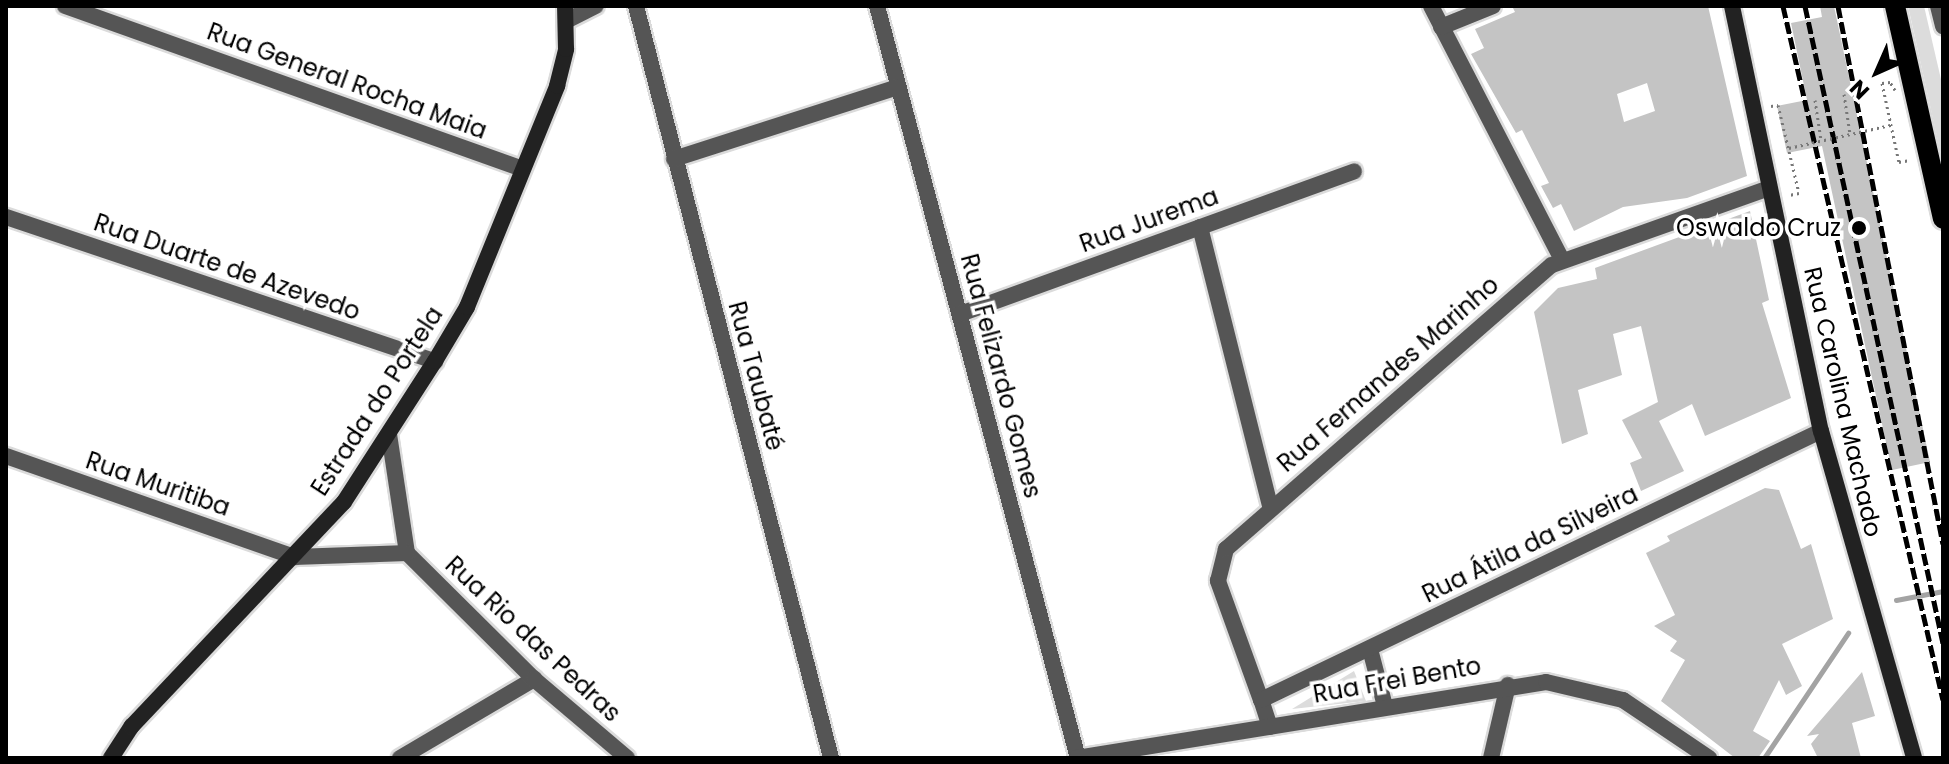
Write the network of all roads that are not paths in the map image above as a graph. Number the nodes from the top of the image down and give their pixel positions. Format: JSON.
{"nodes":[{"id":1,"x":65,"y":6,"type":"edge"},
{"id":2,"x":596,"y":6,"type":"edge"},
{"id":3,"x":636,"y":6,"type":"edge"},
{"id":4,"x":877,"y":6,"type":"edge"},
{"id":5,"x":1431,"y":6,"type":"edge"},
{"id":6,"x":1493,"y":6,"type":"edge"},
{"id":7,"x":1732,"y":6,"type":"edge"},
{"id":8,"x":1895,"y":6,"type":"edge"},
{"id":9,"x":1938,"y":6,"type":"edge"},
{"id":10,"x":566,"y":13,"type":"edge"},
{"id":11,"x":1943,"y":26,"type":"edge"},
{"id":12,"x":1441,"y":27,"type":"junction"},
{"id":13,"x":898,"y":87,"type":"junction"},
{"id":14,"x":674,"y":159,"type":"junction"},
{"id":15,"x":522,"y":169,"type":"junction"},
{"id":16,"x":1354,"y":171,"type":"dead end"},
{"id":17,"x":1769,"y":188,"type":"junction"},
{"id":18,"x":6,"y":217,"type":"edge"},
{"id":19,"x":1943,"y":219,"type":"edge"},
{"id":20,"x":1200,"y":227,"type":"junction"},
{"id":21,"x":1562,"y":260,"type":"junction"},
{"id":22,"x":960,"y":314,"type":"junction"},
{"id":23,"x":435,"y":361,"type":"junction"},
{"id":24,"x":1821,"y":431,"type":"junction"},
{"id":25,"x":389,"y":434,"type":"junction"},
{"id":26,"x":6,"y":456,"type":"edge"},
{"id":27,"x":1271,"y":509,"type":"junction"},
{"id":28,"x":407,"y":553,"type":"junction"},
{"id":29,"x":295,"y":557,"type":"junction"},
{"id":30,"x":1370,"y":649,"type":"junction"},
{"id":31,"x":534,"y":679,"type":"junction"},
{"id":32,"x":1508,"y":685,"type":"junction"},
{"id":33,"x":1261,"y":700,"type":"junction"},
{"id":34,"x":1385,"y":706,"type":"junction"},
{"id":35,"x":1270,"y":727,"type":"junction"},
{"id":36,"x":1164,"y":751,"type":"edge"},
{"id":37,"x":111,"y":758,"type":"edge"},
{"id":38,"x":400,"y":758,"type":"edge"},
{"id":39,"x":627,"y":758,"type":"edge"},
{"id":40,"x":831,"y":758,"type":"edge"},
{"id":41,"x":1077,"y":758,"type":"edge"},
{"id":42,"x":1491,"y":758,"type":"edge"},
{"id":43,"x":1709,"y":758,"type":"edge"},
{"id":44,"x":1914,"y":758,"type":"edge"}],
"edges":[{"from":1,"to":15,"type":"street","name":"Rua General Rocha Maia"},
{"from":2,"to":10,"type":"street"},
{"from":3,"to":14,"type":"street","name":"Rua Taubaté"},
{"from":4,"to":13,"type":"street","name":"Rua Felizardo Gomes"},
{"from":5,"to":12,"type":"street"},
{"from":6,"to":12,"type":"street"},
{"from":7,"to":17,"type":"main road","name":"Rua Carolina Machado"},
{"from":8,"to":19,"type":"main road"},
{"from":9,"to":11,"type":"street"},
{"from":10,"to":15,"type":"main road","name":"Estrada do Portela"},
{"from":12,"to":21,"type":"street"},
{"from":13,"to":14,"type":"street"},
{"from":13,"to":22,"type":"street","name":"Rua Felizardo Gomes"},
{"from":14,"to":40,"type":"street","name":"Rua Taubaté"},
{"from":15,"to":23,"type":"main road","name":"Estrada do Portela"},
{"from":16,"to":20,"type":"street","name":"Rua Jurema"},
{"from":17,"to":21,"type":"street","name":"Rua Fernandes Marinho"},
{"from":17,"to":24,"type":"main road","name":"Rua Carolina Machado"},
{"from":18,"to":23,"type":"street","name":"Rua Duarte de Azevedo"},
{"from":20,"to":22,"type":"street","name":"Rua Jurema"},
{"from":20,"to":27,"type":"street"},
{"from":21,"to":27,"type":"street","name":"Rua Fernandes Marinho"},
{"from":22,"to":41,"type":"street","name":"Rua Felizardo Gomes"},
{"from":23,"to":25,"type":"main road","name":"Estrada do Portela"},
{"from":24,"to":30,"type":"street","name":"Rua Átila da Silveira"},
{"from":24,"to":44,"type":"main road","name":"Rua Carolina Machado"},
{"from":25,"to":28,"type":"street"},
{"from":25,"to":29,"type":"main road","name":"Estrada do Portela"},
{"from":26,"to":29,"type":"street","name":"Rua Muritiba"},
{"from":27,"to":33,"type":"street","name":"Rua Fernandes Marinho"},
{"from":28,"to":29,"type":"street"},
{"from":28,"to":31,"type":"street","name":"Rua Rio das Pedras"},
{"from":29,"to":37,"type":"main road","name":"Estrada do Portela"},
{"from":30,"to":33,"type":"street","name":"Rua Átila da Silveira"},
{"from":30,"to":34,"type":"street"},
{"from":31,"to":38,"type":"street"},
{"from":31,"to":39,"type":"street","name":"Rua Rio das Pedras"},
{"from":32,"to":34,"type":"street","name":"Rua Frei Bento"},
{"from":32,"to":42,"type":"street"},
{"from":32,"to":43,"type":"street","name":"Rua Frei Bento"},
{"from":33,"to":35,"type":"street","name":"Rua Fernandes Marinho"},
{"from":34,"to":35,"type":"street","name":"Rua Frei Bento"},
{"from":35,"to":36,"type":"street","name":"Rua Frei Bento"},
{"from":36,"to":41,"type":"street","name":"Rua Frei Bento"}]}
